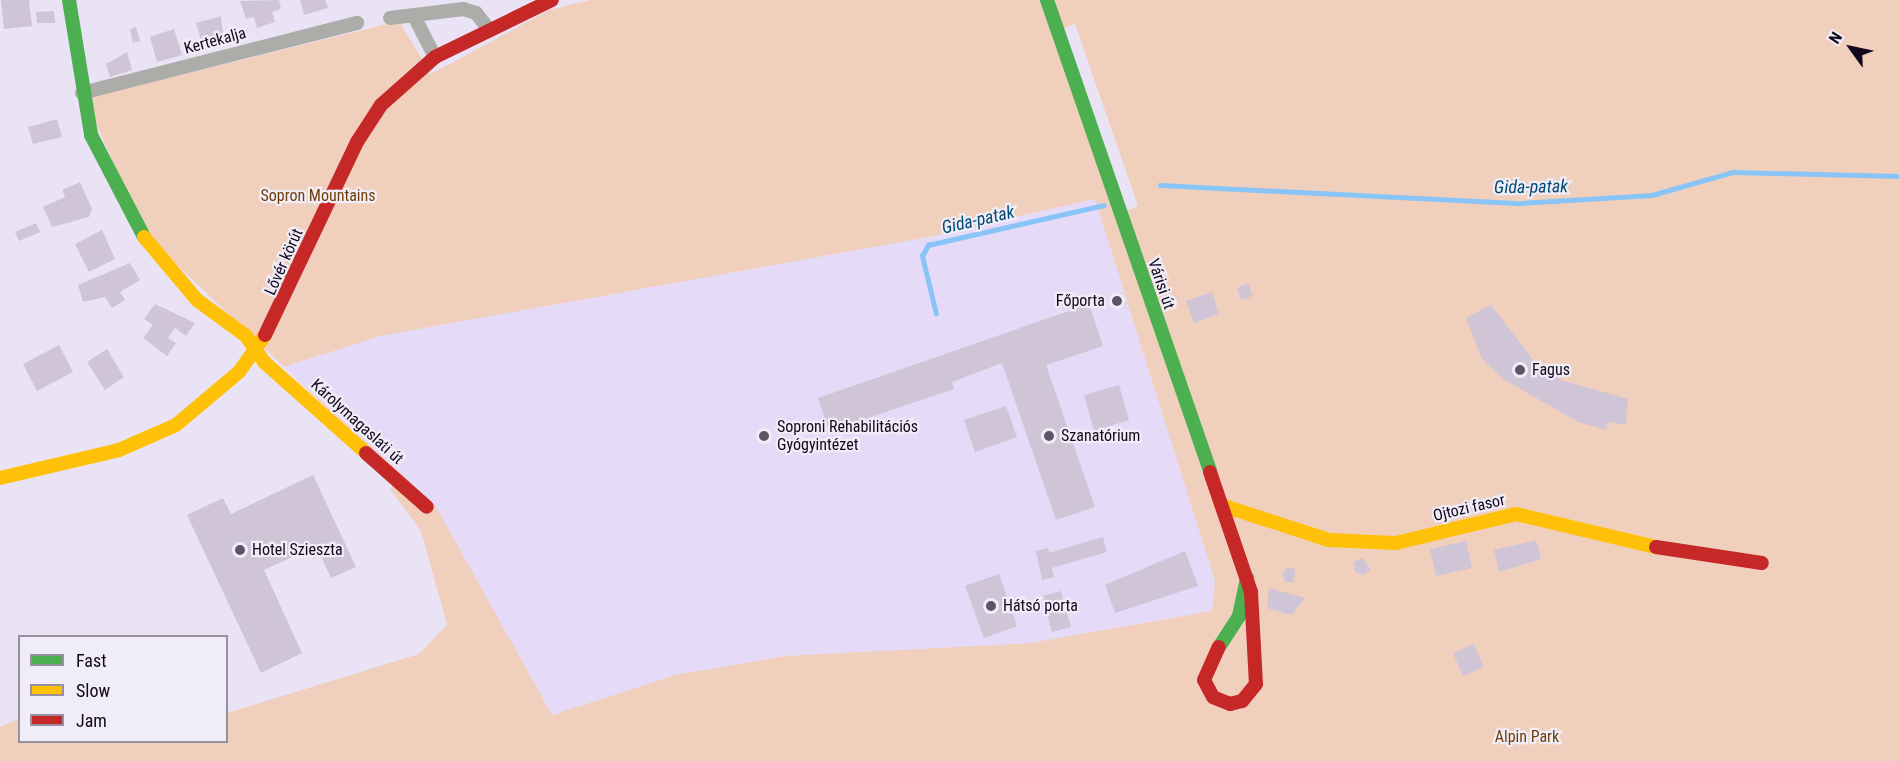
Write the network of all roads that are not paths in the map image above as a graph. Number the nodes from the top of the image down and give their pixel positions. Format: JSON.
{"nodes":[{"id":1,"x":69,"y":0,"type":"edge"},
{"id":2,"x":552,"y":0,"type":"edge"},
{"id":3,"x":1047,"y":0,"type":"edge"},
{"id":4,"x":518,"y":6,"type":"edge"},
{"id":5,"x":390,"y":18,"type":"dead end"},
{"id":6,"x":415,"y":18,"type":"junction"},
{"id":7,"x":357,"y":23,"type":"dead end"},
{"id":8,"x":488,"y":27,"type":"junction"},
{"id":9,"x":435,"y":57,"type":"junction"},
{"id":10,"x":82,"y":93,"type":"junction"},
{"id":11,"x":260,"y":356,"type":"junction"},
{"id":12,"x":0,"y":478,"type":"edge"},
{"id":13,"x":1221,"y":505,"type":"junction"},
{"id":14,"x":427,"y":507,"type":"dead end"},
{"id":15,"x":1762,"y":563,"type":"dead end"},
{"id":16,"x":1246,"y":578,"type":"junction"}],
"edges":[{"from":1,"to":10,"type":"street","name":"Károlymagaslati út"},
{"from":2,"to":4,"type":"street","name":"Lővér körút"},
{"from":3,"to":13,"type":"street","name":"Várisi út"},
{"from":4,"to":8,"type":"street","name":"Lővér körút"},
{"from":5,"to":6,"type":"street"},
{"from":6,"to":8,"type":"street"},
{"from":6,"to":9,"type":"street"},
{"from":7,"to":10,"type":"street","name":"Kertekalja"},
{"from":8,"to":9,"type":"street","name":"Lővér körút"},
{"from":9,"to":11,"type":"street","name":"Lővér körút"},
{"from":10,"to":11,"type":"street","name":"Károlymagaslati út"},
{"from":11,"to":12,"type":"street","name":"Lővér körút"},
{"from":11,"to":14,"type":"street","name":"Károlymagaslati út"},
{"from":13,"to":15,"type":"street","name":"Ojtozi fasor"},
{"from":13,"to":16,"type":"street","name":"Várisi út"},
{"from":16,"to":16,"type":"street","name":"Várisi út"}]}
